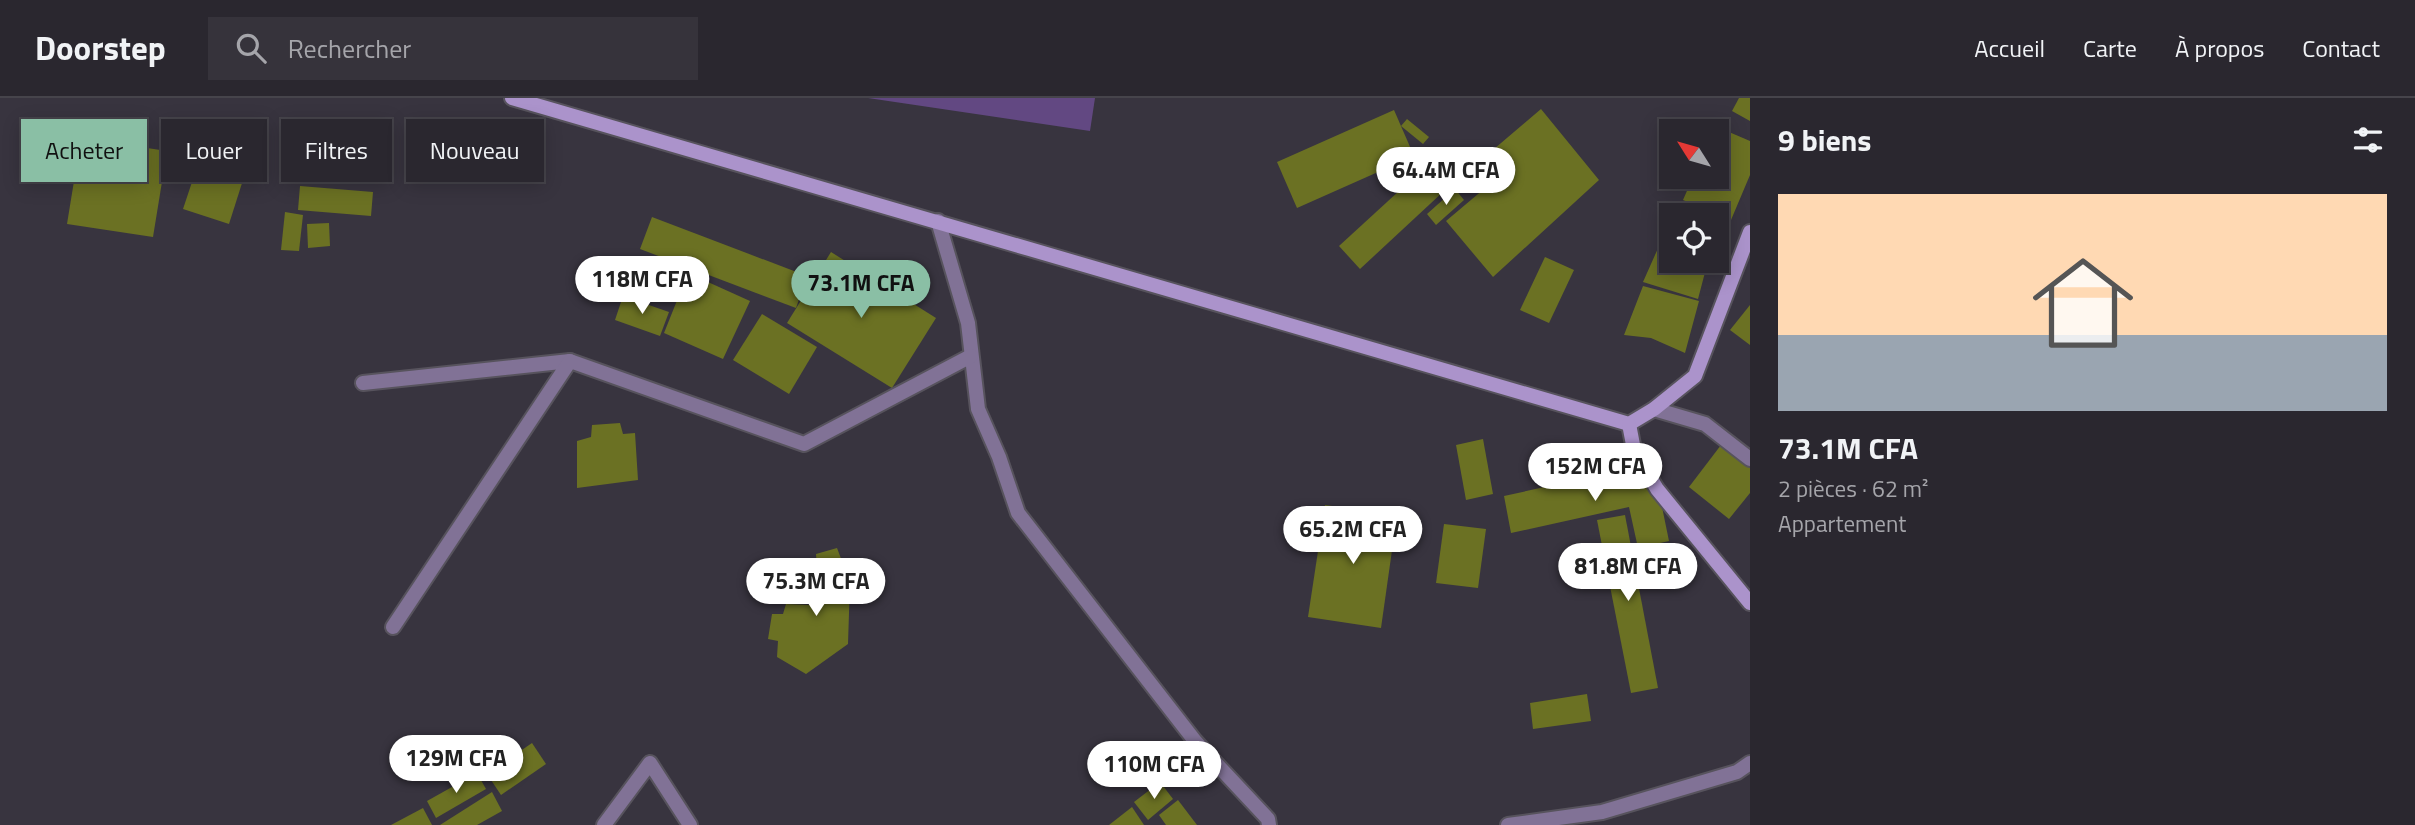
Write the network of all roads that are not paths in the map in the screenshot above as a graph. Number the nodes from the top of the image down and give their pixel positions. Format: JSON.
{"nodes":[{"id":1,"x":512,"y":98,"type":"edge"},
{"id":2,"x":938,"y":221,"type":"junction"},
{"id":3,"x":1750,"y":232,"type":"edge"},
{"id":4,"x":971,"y":356,"type":"junction"},
{"id":5,"x":570,"y":362,"type":"junction"},
{"id":6,"x":363,"y":383,"type":"dead end"},
{"id":7,"x":1654,"y":409,"type":"junction"},
{"id":8,"x":1629,"y":424,"type":"junction"},
{"id":9,"x":1750,"y":459,"type":"edge"},
{"id":10,"x":1750,"y":603,"type":"edge"},
{"id":11,"x":393,"y":627,"type":"dead end"},
{"id":12,"x":1750,"y":763,"type":"edge"},
{"id":13,"x":604,"y":825,"type":"edge"},
{"id":14,"x":690,"y":825,"type":"edge"},
{"id":15,"x":1269,"y":825,"type":"edge"},
{"id":16,"x":1508,"y":825,"type":"edge"}],
"edges":[{"from":1,"to":2,"type":"street"},
{"from":2,"to":4,"type":"street"},
{"from":2,"to":8,"type":"street"},
{"from":3,"to":7,"type":"street"},
{"from":4,"to":5,"type":"street"},
{"from":4,"to":15,"type":"street"},
{"from":5,"to":6,"type":"street"},
{"from":5,"to":11,"type":"street"},
{"from":7,"to":8,"type":"street"},
{"from":7,"to":9,"type":"street"},
{"from":8,"to":10,"type":"street"},
{"from":12,"to":16,"type":"street"},
{"from":13,"to":14,"type":"street"}]}
